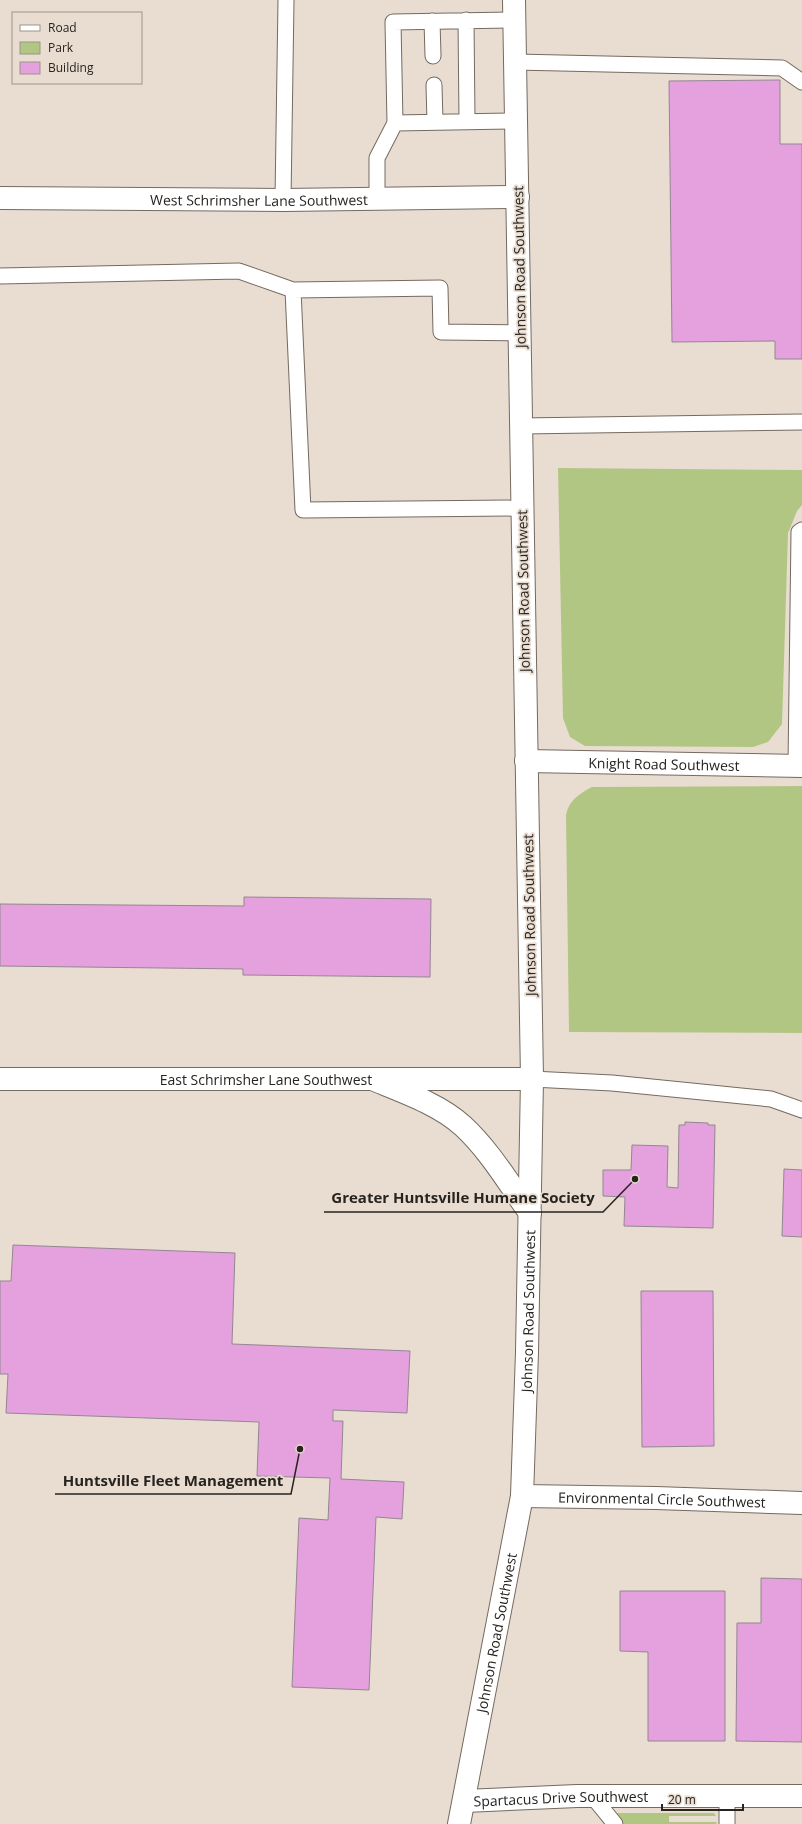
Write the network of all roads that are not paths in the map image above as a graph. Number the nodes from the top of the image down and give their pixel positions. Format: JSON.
{"nodes":[{"id":1,"x":286,"y":0,"type":"edge"},
{"id":2,"x":514,"y":10,"type":"edge"},
{"id":3,"x":466,"y":20,"type":"junction"},
{"id":4,"x":432,"y":21,"type":"junction"},
{"id":5,"x":433,"y":56,"type":"dead end"},
{"id":6,"x":515,"y":62,"type":"junction"},
{"id":7,"x":802,"y":82,"type":"edge"},
{"id":8,"x":434,"y":86,"type":"dead end"},
{"id":9,"x":467,"y":121,"type":"junction"},
{"id":10,"x":516,"y":121,"type":"junction"},
{"id":11,"x":435,"y":122,"type":"junction"},
{"id":12,"x":395,"y":123,"type":"junction"},
{"id":13,"x":518,"y":197,"type":"junction"},
{"id":14,"x":0,"y":198,"type":"edge"},
{"id":15,"x":377,"y":199,"type":"junction"},
{"id":16,"x":283,"y":200,"type":"junction"},
{"id":17,"x":0,"y":276,"type":"edge"},
{"id":18,"x":293,"y":290,"type":"junction"},
{"id":19,"x":520,"y":333,"type":"junction"},
{"id":20,"x":802,"y":422,"type":"edge"},
{"id":21,"x":521,"y":426,"type":"junction"},
{"id":22,"x":522,"y":508,"type":"junction"},
{"id":23,"x":802,"y":530,"type":"edge"},
{"id":24,"x":526,"y":761,"type":"junction"},
{"id":25,"x":799,"y":766,"type":"edge"},
{"id":26,"x":0,"y":1079,"type":"edge"},
{"id":27,"x":372,"y":1079,"type":"junction"},
{"id":28,"x":532,"y":1079,"type":"junction"},
{"id":29,"x":802,"y":1110,"type":"edge"},
{"id":30,"x":530,"y":1213,"type":"junction"},
{"id":31,"x":522,"y":1496,"type":"junction"},
{"id":32,"x":802,"y":1503,"type":"edge"},
{"id":33,"x":727,"y":1796,"type":"junction"},
{"id":34,"x":802,"y":1796,"type":"edge"},
{"id":35,"x":593,"y":1797,"type":"junction"},
{"id":36,"x":465,"y":1801,"type":"junction"},
{"id":37,"x":459,"y":1824,"type":"edge"},
{"id":38,"x":615,"y":1824,"type":"edge"},
{"id":39,"x":727,"y":1824,"type":"edge"}],
"edges":[{"from":1,"to":16,"type":"lane"},
{"from":2,"to":3,"type":"lane"},
{"from":2,"to":6,"type":"street","name":"Johnson Road Southwest"},
{"from":3,"to":4,"type":"lane"},
{"from":3,"to":9,"type":"lane"},
{"from":4,"to":5,"type":"lane"},
{"from":4,"to":12,"type":"lane"},
{"from":6,"to":7,"type":"lane"},
{"from":6,"to":10,"type":"street","name":"Johnson Road Southwest"},
{"from":8,"to":11,"type":"lane"},
{"from":9,"to":10,"type":"lane"},
{"from":9,"to":11,"type":"lane"},
{"from":10,"to":13,"type":"street","name":"Johnson Road Southwest"},
{"from":11,"to":12,"type":"lane"},
{"from":12,"to":15,"type":"lane"},
{"from":13,"to":15,"type":"street","name":"West Schrimsher Lane Southwest"},
{"from":13,"to":19,"type":"street","name":"Johnson Road Southwest"},
{"from":14,"to":16,"type":"street","name":"West Schrimsher Lane Southwest"},
{"from":15,"to":16,"type":"street","name":"West Schrimsher Lane Southwest"},
{"from":17,"to":18,"type":"lane"},
{"from":18,"to":19,"type":"lane"},
{"from":18,"to":22,"type":"lane"},
{"from":19,"to":21,"type":"street","name":"Johnson Road Southwest"},
{"from":20,"to":21,"type":"lane"},
{"from":21,"to":22,"type":"street","name":"Johnson Road Southwest"},
{"from":22,"to":24,"type":"street","name":"Johnson Road Southwest"},
{"from":23,"to":25,"type":"lane"},
{"from":24,"to":25,"type":"street","name":"Knight Road Southwest"},
{"from":24,"to":28,"type":"street","name":"Johnson Road Southwest"},
{"from":26,"to":27,"type":"street","name":"East Schrimsher Lane Southwest"},
{"from":27,"to":28,"type":"street","name":"East Schrimsher Lane Southwest"},
{"from":27,"to":30,"type":"street"},
{"from":28,"to":29,"type":"lane"},
{"from":28,"to":30,"type":"street","name":"Johnson Road Southwest"},
{"from":30,"to":31,"type":"street","name":"Johnson Road Southwest"},
{"from":31,"to":32,"type":"street","name":"Environmental Circle Southwest"},
{"from":31,"to":36,"type":"street","name":"Johnson Road Southwest"},
{"from":33,"to":34,"type":"street","name":"Spartacus Drive Southwest"},
{"from":33,"to":35,"type":"street","name":"Spartacus Drive Southwest"},
{"from":33,"to":39,"type":"lane"},
{"from":35,"to":36,"type":"street","name":"Spartacus Drive Southwest"},
{"from":35,"to":38,"type":"lane"},
{"from":36,"to":37,"type":"street","name":"Johnson Road Southwest"}]}
